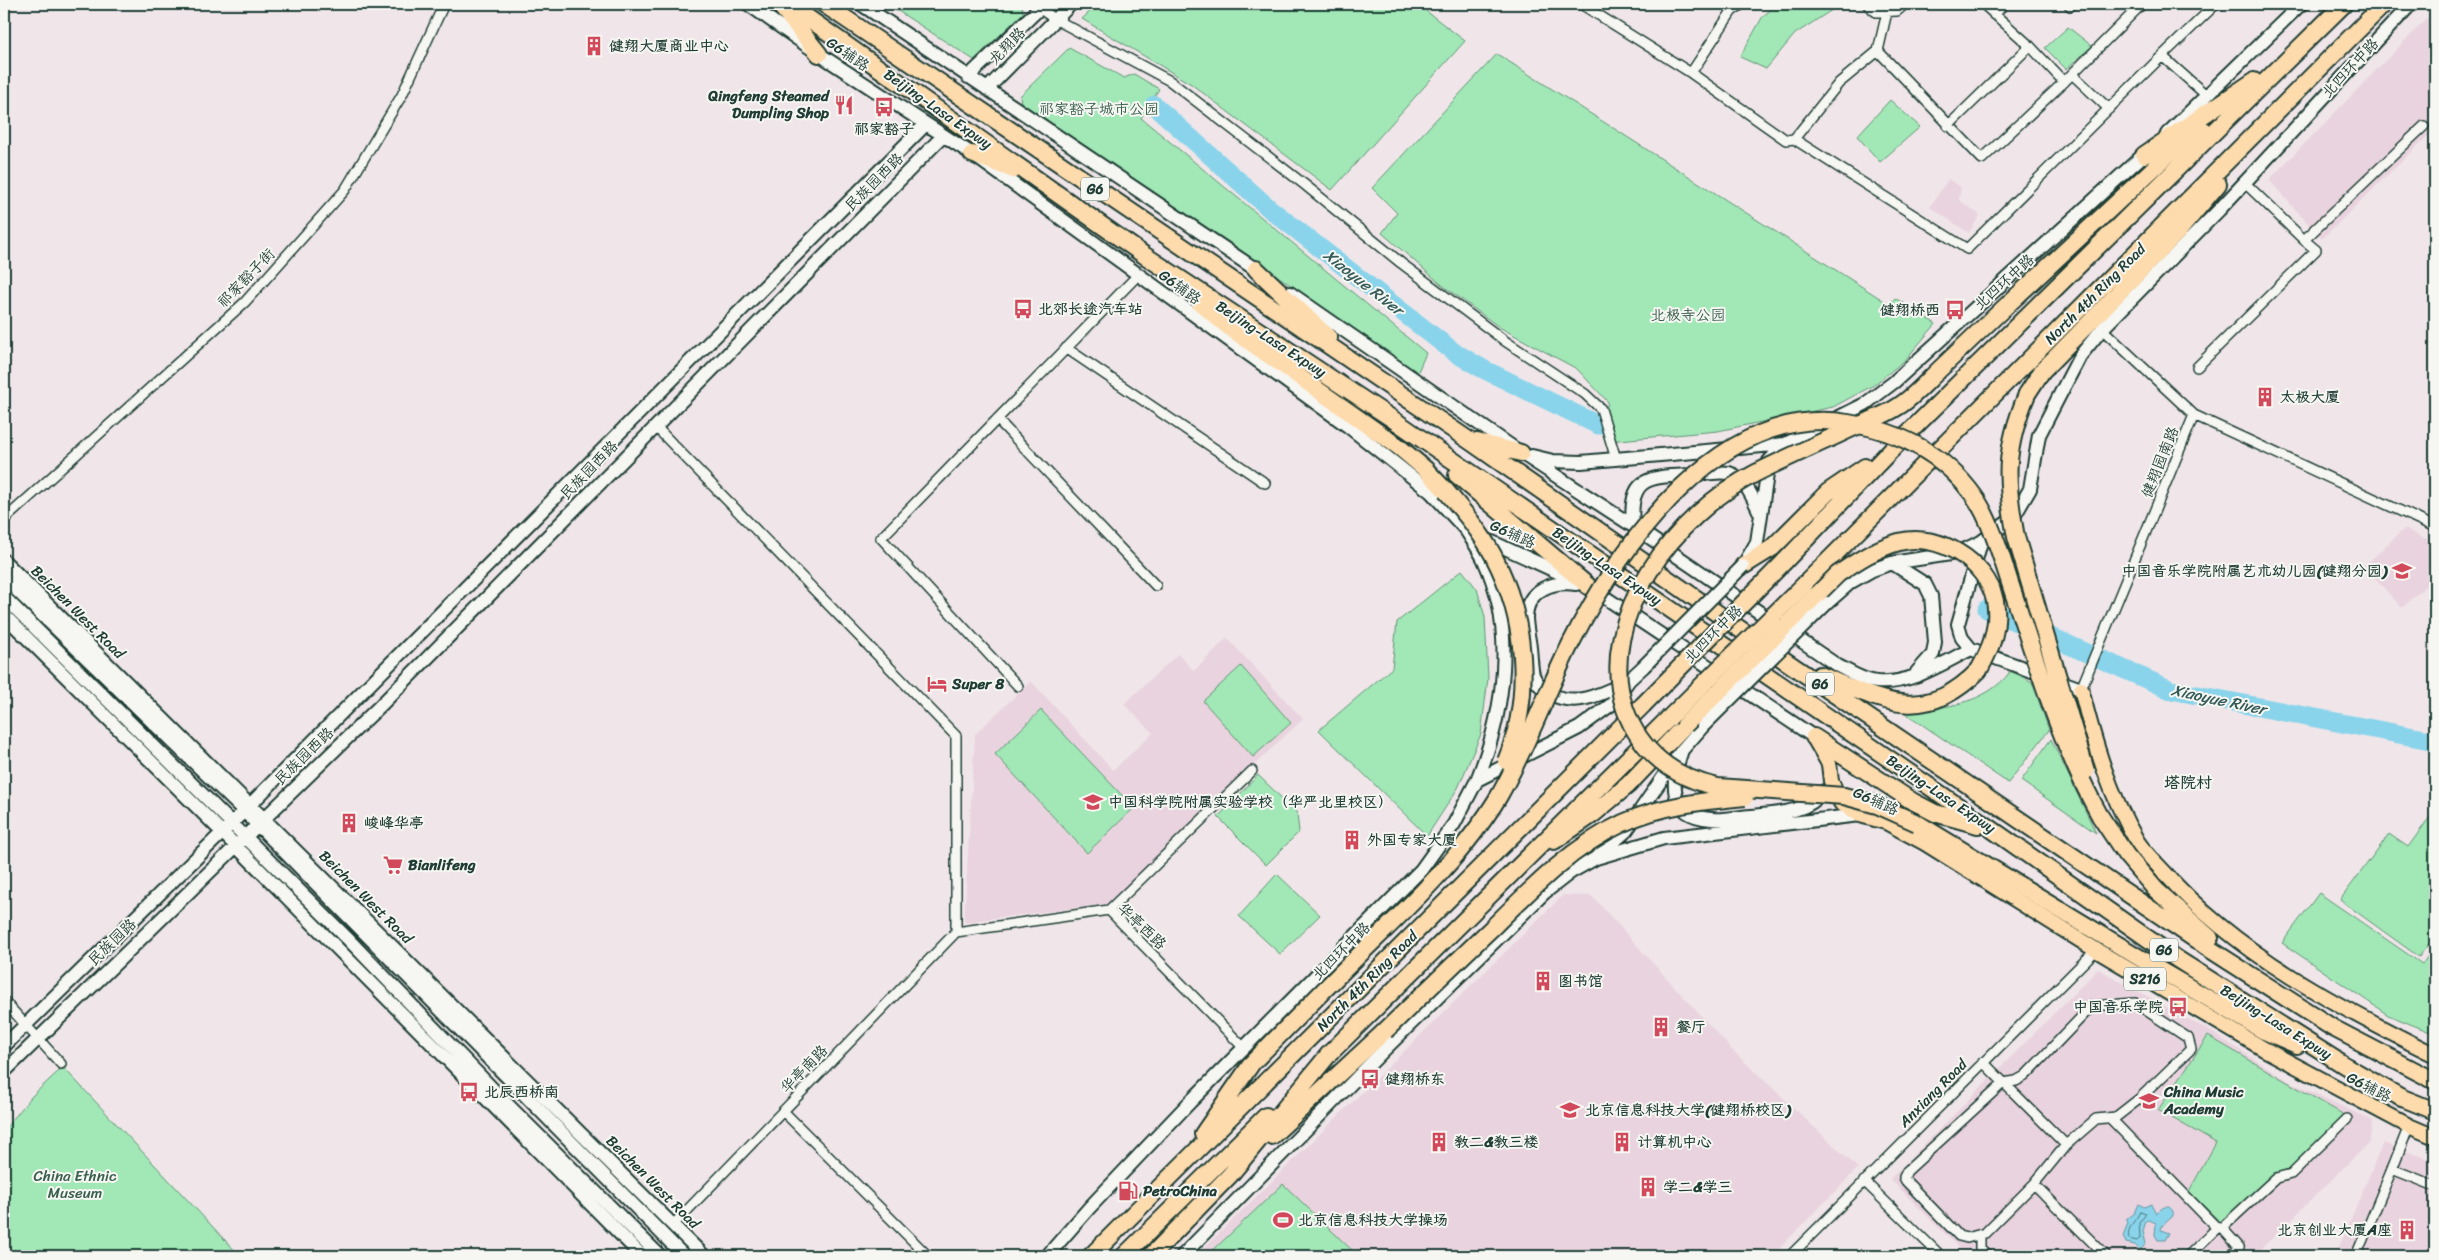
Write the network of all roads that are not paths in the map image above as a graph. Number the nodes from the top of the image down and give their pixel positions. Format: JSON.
{"nodes":[{"id":1,"x":444,"y":4,"type":"edge"},
{"id":2,"x":748,"y":4,"type":"edge"},
{"id":3,"x":780,"y":4,"type":"edge"},
{"id":4,"x":788,"y":4,"type":"edge"},
{"id":5,"x":824,"y":4,"type":"edge"},
{"id":6,"x":861,"y":4,"type":"edge"},
{"id":7,"x":1071,"y":4,"type":"edge"},
{"id":8,"x":1581,"y":4,"type":"edge"},
{"id":9,"x":1742,"y":4,"type":"edge"},
{"id":10,"x":1867,"y":4,"type":"edge"},
{"id":11,"x":1906,"y":4,"type":"edge"},
{"id":12,"x":1983,"y":4,"type":"edge"},
{"id":13,"x":2004,"y":4,"type":"edge"},
{"id":14,"x":2142,"y":4,"type":"edge"},
{"id":15,"x":2215,"y":4,"type":"edge"},
{"id":16,"x":2301,"y":4,"type":"edge"},
{"id":17,"x":2344,"y":4,"type":"edge"},
{"id":18,"x":2384,"y":4,"type":"edge"},
{"id":19,"x":2411,"y":4,"type":"edge"},
{"id":20,"x":1038,"y":5,"type":"edge"},
{"id":21,"x":1887,"y":12,"type":"junction"},
{"id":22,"x":1994,"y":14,"type":"junction"},
{"id":23,"x":1055,"y":19,"type":"junction"},
{"id":24,"x":2030,"y":46,"type":"junction"},
{"id":25,"x":1878,"y":51,"type":"junction"},
{"id":26,"x":819,"y":54,"type":"junction"},
{"id":27,"x":2162,"y":56,"type":"junction"},
{"id":28,"x":2291,"y":56,"type":"junction"},
{"id":29,"x":1691,"y":73,"type":"junction"},
{"id":30,"x":2072,"y":74,"type":"junction"},
{"id":31,"x":968,"y":77,"type":"junction"},
{"id":32,"x":2064,"y":82,"type":"junction"},
{"id":33,"x":987,"y":89,"type":"junction"},
{"id":34,"x":2206,"y":95,"type":"junction"},
{"id":35,"x":2283,"y":105,"type":"junction"},
{"id":36,"x":2237,"y":108,"type":"junction"},
{"id":37,"x":2109,"y":109,"type":"junction"},
{"id":38,"x":925,"y":125,"type":"junction"},
{"id":39,"x":1948,"y":126,"type":"junction"},
{"id":40,"x":2424,"y":126,"type":"dead end"},
{"id":41,"x":943,"y":136,"type":"junction"},
{"id":42,"x":1794,"y":139,"type":"junction"},
{"id":43,"x":972,"y":154,"type":"junction"},
{"id":44,"x":2144,"y":156,"type":"junction"},
{"id":45,"x":1035,"y":178,"type":"junction"},
{"id":46,"x":2244,"y":182,"type":"junction"},
{"id":47,"x":2304,"y":240,"type":"junction"},
{"id":48,"x":1144,"y":255,"type":"junction"},
{"id":49,"x":1256,"y":270,"type":"junction"},
{"id":50,"x":1137,"y":276,"type":"junction"},
{"id":51,"x":2102,"y":329,"type":"junction"},
{"id":52,"x":1066,"y":348,"type":"junction"},
{"id":53,"x":2197,"y":367,"type":"dead end"},
{"id":54,"x":1367,"y":374,"type":"junction"},
{"id":55,"x":2194,"y":415,"type":"junction"},
{"id":56,"x":1391,"y":418,"type":"junction"},
{"id":57,"x":997,"y":419,"type":"junction"},
{"id":58,"x":654,"y":426,"type":"junction"},
{"id":59,"x":1467,"y":439,"type":"junction"},
{"id":60,"x":1785,"y":444,"type":"junction"},
{"id":61,"x":1890,"y":451,"type":"junction"},
{"id":62,"x":1521,"y":453,"type":"junction"},
{"id":63,"x":1616,"y":459,"type":"junction"},
{"id":64,"x":1265,"y":483,"type":"dead end"},
{"id":65,"x":1761,"y":515,"type":"junction"},
{"id":66,"x":4,"y":520,"type":"edge"},
{"id":67,"x":1633,"y":526,"type":"junction"},
{"id":68,"x":2435,"y":527,"type":"edge"},
{"id":69,"x":1466,"y":530,"type":"junction"},
{"id":70,"x":1981,"y":542,"type":"junction"},
{"id":71,"x":4,"y":561,"type":"edge"},
{"id":72,"x":1892,"y":563,"type":"junction"},
{"id":73,"x":1743,"y":566,"type":"junction"},
{"id":74,"x":4,"y":578,"type":"edge"},
{"id":75,"x":1805,"y":584,"type":"joint"},
{"id":76,"x":1156,"y":586,"type":"dead end"},
{"id":77,"x":1588,"y":586,"type":"junction"},
{"id":78,"x":4,"y":597,"type":"edge"},
{"id":79,"x":4,"y":616,"type":"edge"},
{"id":80,"x":1971,"y":649,"type":"junction"},
{"id":81,"x":1787,"y":662,"type":"junction"},
{"id":82,"x":1913,"y":677,"type":"junction"},
{"id":83,"x":1629,"y":680,"type":"junction"},
{"id":84,"x":1018,"y":686,"type":"dead end"},
{"id":85,"x":2081,"y":689,"type":"junction"},
{"id":86,"x":1643,"y":705,"type":"joint"},
{"id":87,"x":1669,"y":718,"type":"joint"},
{"id":88,"x":1814,"y":737,"type":"junction"},
{"id":89,"x":1682,"y":750,"type":"junction"},
{"id":90,"x":1252,"y":771,"type":"dead end"},
{"id":91,"x":1477,"y":780,"type":"junction"},
{"id":92,"x":1831,"y":781,"type":"junction"},
{"id":93,"x":1790,"y":791,"type":"junction"},
{"id":94,"x":247,"y":808,"type":"junction"},
{"id":95,"x":1860,"y":815,"type":"junction"},
{"id":96,"x":2100,"y":816,"type":"junction"},
{"id":97,"x":260,"y":821,"type":"junction"},
{"id":98,"x":227,"y":828,"type":"junction"},
{"id":99,"x":1990,"y":828,"type":"junction"},
{"id":100,"x":240,"y":840,"type":"junction"},
{"id":101,"x":1596,"y":858,"type":"junction"},
{"id":102,"x":1520,"y":863,"type":"junction"},
{"id":103,"x":1434,"y":877,"type":"junction"},
{"id":104,"x":356,"y":910,"type":"junction"},
{"id":105,"x":1109,"y":910,"type":"junction"},
{"id":106,"x":956,"y":932,"type":"junction"},
{"id":107,"x":372,"y":941,"type":"junction"},
{"id":108,"x":2096,"y":950,"type":"junction"},
{"id":109,"x":2275,"y":992,"type":"junction"},
{"id":110,"x":4,"y":1001,"type":"edge"},
{"id":111,"x":25,"y":1025,"type":"junction"},
{"id":112,"x":2333,"y":1028,"type":"junction"},
{"id":113,"x":37,"y":1038,"type":"junction"},
{"id":114,"x":4,"y":1046,"type":"edge"},
{"id":115,"x":1244,"y":1048,"type":"junction"},
{"id":116,"x":1329,"y":1054,"type":"junction"},
{"id":117,"x":2435,"y":1055,"type":"edge"},
{"id":118,"x":1983,"y":1062,"type":"junction"},
{"id":119,"x":61,"y":1064,"type":"dead end"},
{"id":120,"x":2344,"y":1065,"type":"junction"},
{"id":121,"x":2435,"y":1069,"type":"edge"},
{"id":122,"x":4,"y":1072,"type":"edge"},
{"id":123,"x":2435,"y":1081,"type":"edge"},
{"id":124,"x":2003,"y":1083,"type":"junction"},
{"id":125,"x":521,"y":1084,"type":"junction"},
{"id":126,"x":482,"y":1094,"type":"junction"},
{"id":127,"x":2400,"y":1097,"type":"junction"},
{"id":128,"x":511,"y":1108,"type":"junction"},
{"id":129,"x":783,"y":1111,"type":"junction"},
{"id":130,"x":2435,"y":1111,"type":"edge"},
{"id":131,"x":2435,"y":1117,"type":"edge"},
{"id":132,"x":2110,"y":1118,"type":"junction"},
{"id":133,"x":2347,"y":1119,"type":"dead end"},
{"id":134,"x":2410,"y":1126,"type":"junction"},
{"id":135,"x":583,"y":1136,"type":"junction"},
{"id":136,"x":2435,"y":1136,"type":"edge"},
{"id":137,"x":2066,"y":1145,"type":"junction"},
{"id":138,"x":561,"y":1157,"type":"junction"},
{"id":139,"x":592,"y":1164,"type":"junction"},
{"id":140,"x":1179,"y":1169,"type":"junction"},
{"id":141,"x":2392,"y":1169,"type":"junction"},
{"id":142,"x":1230,"y":1175,"type":"junction"},
{"id":143,"x":1864,"y":1181,"type":"junction"},
{"id":144,"x":2034,"y":1184,"type":"junction"},
{"id":145,"x":572,"y":1186,"type":"junction"},
{"id":146,"x":2435,"y":1186,"type":"edge"},
{"id":147,"x":673,"y":1225,"type":"junction"},
{"id":148,"x":2219,"y":1228,"type":"junction"},
{"id":149,"x":1980,"y":1236,"type":"junction"},
{"id":150,"x":642,"y":1256,"type":"edge"},
{"id":151,"x":660,"y":1256,"type":"edge"},
{"id":152,"x":684,"y":1256,"type":"edge"},
{"id":153,"x":704,"y":1256,"type":"edge"},
{"id":154,"x":928,"y":1256,"type":"edge"},
{"id":155,"x":1047,"y":1256,"type":"edge"},
{"id":156,"x":1091,"y":1256,"type":"edge"},
{"id":157,"x":1124,"y":1256,"type":"edge"},
{"id":158,"x":1151,"y":1256,"type":"edge"},
{"id":159,"x":1182,"y":1256,"type":"edge"},
{"id":160,"x":1790,"y":1256,"type":"edge"},
{"id":161,"x":1941,"y":1256,"type":"edge"},
{"id":162,"x":1987,"y":1256,"type":"edge"},
{"id":163,"x":2106,"y":1256,"type":"edge"},
{"id":164,"x":2188,"y":1256,"type":"edge"},
{"id":165,"x":2232,"y":1256,"type":"edge"},
{"id":166,"x":2356,"y":1256,"type":"edge"}],
"edges":[{"from":1,"to":66,"type":"street","name":"祁家豁子街"},
{"from":2,"to":26,"type":"street","name":"G6辅路"},
{"from":3,"to":26,"type":"highway"},
{"from":4,"to":45,"type":"highway","name":"Beijing-Lasa Expwy","number":"G6"},
{"from":5,"to":54,"type":"highway","name":"Beijing-Lasa Expwy","number":"G6"},
{"from":6,"to":31,"type":"street"},
{"from":7,"to":23,"type":"street","name":"龙翔路"},
{"from":8,"to":29,"type":"street"},
{"from":9,"to":29,"type":"street"},
{"from":10,"to":21,"type":"street"},
{"from":11,"to":21,"type":"street"},
{"from":12,"to":22,"type":"street"},
{"from":13,"to":22,"type":"street"},
{"from":14,"to":30,"type":"street"},
{"from":15,"to":27,"type":"street"},
{"from":16,"to":34,"type":"street","name":"北四环中路"},
{"from":17,"to":28,"type":"highway"},
{"from":18,"to":35,"type":"highway","name":"North 4th Ring Road"},
{"from":19,"to":46,"type":"street","name":"北四环中路"},
{"from":20,"to":23,"type":"street"},
{"from":20,"to":31,"type":"street","name":"龙翔路"},
{"from":21,"to":25,"type":"street"},
{"from":22,"to":24,"type":"street"},
{"from":23,"to":33,"type":"street","name":"龙翔路"},
{"from":23,"to":63,"type":"street"},
{"from":24,"to":32,"type":"street"},
{"from":24,"to":39,"type":"street"},
{"from":25,"to":39,"type":"street"},
{"from":25,"to":42,"type":"street"},
{"from":26,"to":38,"type":"street","name":"G6辅路"},
{"from":27,"to":34,"type":"street"},
{"from":27,"to":37,"type":"street"},
{"from":28,"to":36,"type":"highway"},
{"from":28,"to":44,"type":"highway"},
{"from":29,"to":42,"type":"street"},
{"from":30,"to":32,"type":"street"},
{"from":30,"to":37,"type":"street"},
{"from":31,"to":33,"type":"street"},
{"from":32,"to":39,"type":"street"},
{"from":33,"to":49,"type":"street"},
{"from":34,"to":44,"type":"street","name":"北四环中路"},
{"from":35,"to":75,"type":"highway","name":"North 4th Ring Road"},
{"from":35,"to":96,"type":"highway","bridge":true},
{"from":36,"to":61,"type":"highway"},
{"from":36,"to":93,"type":"highway","bridge":true},
{"from":37,"to":42,"type":"street"},
{"from":38,"to":41,"type":"street","name":"G6辅路"},
{"from":38,"to":94,"type":"street","name":"民族园西路"},
{"from":40,"to":47,"type":"street"},
{"from":41,"to":43,"type":"street","name":"G6辅路"},
{"from":41,"to":58,"type":"street","name":"民族园西路"},
{"from":43,"to":45,"type":"highway"},
{"from":43,"to":50,"type":"street","name":"G6辅路"},
{"from":44,"to":60,"type":"street","name":"北四环中路"},
{"from":45,"to":48,"type":"highway","name":"Beijing-Lasa Expwy","number":"G6"},
{"from":46,"to":47,"type":"street"},
{"from":46,"to":51,"type":"street","name":"北四环中路"},
{"from":47,"to":53,"type":"street"},
{"from":48,"to":56,"type":"highway","name":"Beijing-Lasa Expwy","number":"G6"},
{"from":48,"to":103,"type":"highway","bridge":true},
{"from":49,"to":54,"type":"highway"},
{"from":49,"to":62,"type":"street"},
{"from":50,"to":52,"type":"street"},
{"from":50,"to":69,"type":"street","name":"G6辅路"},
{"from":51,"to":55,"type":"street","name":"健翔园南路"},
{"from":51,"to":70,"type":"street","name":"北四环中路"},
{"from":52,"to":57,"type":"street"},
{"from":52,"to":64,"type":"street"},
{"from":54,"to":59,"type":"highway","name":"Beijing-Lasa Expwy","number":"G6"},
{"from":55,"to":68,"type":"street"},
{"from":55,"to":85,"type":"street","name":"健翔园南路"},
{"from":56,"to":77,"type":"highway"},
{"from":56,"to":99,"type":"highway","name":"Beijing-Lasa Expwy","number":"G6"},
{"from":57,"to":76,"type":"street"},
{"from":57,"to":84,"type":"street"},
{"from":58,"to":97,"type":"street","name":"民族园西路"},
{"from":58,"to":106,"type":"street"},
{"from":59,"to":62,"type":"highway"},
{"from":59,"to":81,"type":"highway","name":"Beijing-Lasa Expwy","number":"G6"},
{"from":60,"to":63,"type":"street"},
{"from":60,"to":65,"type":"street","name":"北四环中路"},
{"from":61,"to":73,"type":"highway"},
{"from":61,"to":86,"type":"highway","name":"北四环中路","bridge":true},
{"from":62,"to":63,"type":"street"},
{"from":62,"to":67,"type":"street"},
{"from":65,"to":67,"type":"street"},
{"from":65,"to":73,"type":"street","name":"北四环中路"},
{"from":67,"to":82,"type":"street"},
{"from":69,"to":77,"type":"street","name":"G6辅路"},
{"from":69,"to":91,"type":"street","name":"北四环中路"},
{"from":70,"to":72,"type":"street"},
{"from":70,"to":80,"type":"street"},
{"from":71,"to":94,"type":"street","name":"Beichen West Road"},
{"from":72,"to":82,"type":"street"},
{"from":72,"to":89,"type":"street","bridge":true},
{"from":73,"to":83,"type":"street","name":"北四环中路","bridge":true},
{"from":74,"to":94,"type":"street","name":"Beichen West Road"},
{"from":75,"to":87,"type":"highway","name":"北四环中路","bridge":true},
{"from":77,"to":83,"type":"street"},
{"from":77,"to":88,"type":"street","name":"G6辅路"},
{"from":78,"to":98,"type":"street"},
{"from":79,"to":98,"type":"street"},
{"from":80,"to":82,"type":"street"},
{"from":80,"to":85,"type":"street"},
{"from":81,"to":102,"type":"highway","bridge":true},
{"from":81,"to":109,"type":"highway","name":"Beijing-Lasa Expwy","number":"G6"},
{"from":83,"to":91,"type":"street"},
{"from":85,"to":117,"type":"main road"},
{"from":86,"to":140,"type":"highway","name":"North 4th Ring Road"},
{"from":87,"to":102,"type":"highway","name":"North 4th Ring Road"},
{"from":88,"to":92,"type":"main road","name":"G6辅路","number":"S216"},
{"from":88,"to":99,"type":"highway"},
{"from":89,"to":92,"type":"street"},
{"from":89,"to":101,"type":"street"},
{"from":90,"to":105,"type":"street"},
{"from":91,"to":115,"type":"street","name":"北四环中路"},
{"from":92,"to":95,"type":"main road","name":"G6辅路","number":"S216"},
{"from":93,"to":120,"type":"highway","bridge":true},
{"from":93,"to":142,"type":"highway","bridge":true},
{"from":94,"to":97,"type":"street","name":"Beichen West Road"},
{"from":94,"to":98,"type":"street","name":"民族园西路"},
{"from":95,"to":101,"type":"street"},
{"from":95,"to":108,"type":"main road","name":"G6辅路","number":"S216"},
{"from":96,"to":103,"type":"highway","bridge":true},
{"from":96,"to":109,"type":"highway"},
{"from":97,"to":100,"type":"street","name":"民族园西路"},
{"from":97,"to":104,"type":"street","name":"Beichen West Road"},
{"from":97,"to":107,"type":"street","name":"Beichen West Road"},
{"from":98,"to":100,"type":"street"},
{"from":98,"to":111,"type":"street","name":"民族园路"},
{"from":99,"to":120,"type":"highway","name":"Beijing-Lasa Expwy","number":"G6"},
{"from":100,"to":113,"type":"street","name":"民族园路"},
{"from":100,"to":126,"type":"street"},
{"from":100,"to":128,"type":"street"},
{"from":101,"to":159,"type":"street"},
{"from":102,"to":116,"type":"highway","name":"North 4th Ring Road"},
{"from":103,"to":140,"type":"highway","bridge":true},
{"from":104,"to":107,"type":"street"},
{"from":104,"to":125,"type":"street","name":"Beichen West Road"},
{"from":105,"to":106,"type":"street","name":"华亭西路"},
{"from":105,"to":115,"type":"street","name":"华亭西路"},
{"from":106,"to":129,"type":"street","name":"华亭南路"},
{"from":107,"to":125,"type":"street","name":"Beichen West Road"},
{"from":108,"to":118,"type":"street","name":"Anxiang Road"},
{"from":108,"to":134,"type":"main road","name":"G6辅路","number":"S216"},
{"from":109,"to":112,"type":"highway","name":"Beijing-Lasa Expwy","number":"G6"},
{"from":110,"to":111,"type":"street"},
{"from":111,"to":113,"type":"street"},
{"from":111,"to":114,"type":"street","name":"民族园路"},
{"from":112,"to":121,"type":"highway"},
{"from":112,"to":123,"type":"highway","name":"Beijing-Lasa Expwy","number":"G6"},
{"from":113,"to":119,"type":"street"},
{"from":113,"to":122,"type":"street","name":"民族园路"},
{"from":115,"to":155,"type":"street","name":"北四环中路"},
{"from":116,"to":142,"type":"highway","name":"North 4th Ring Road"},
{"from":116,"to":157,"type":"highway"},
{"from":118,"to":124,"type":"street"},
{"from":118,"to":143,"type":"street","name":"Anxiang Road"},
{"from":120,"to":127,"type":"highway","name":"Beijing-Lasa Expwy","number":"G6"},
{"from":124,"to":132,"type":"street"},
{"from":124,"to":137,"type":"street"},
{"from":124,"to":149,"type":"street"},
{"from":125,"to":135,"type":"street","name":"Beichen West Road"},
{"from":125,"to":139,"type":"street","name":"Beichen West Road"},
{"from":126,"to":128,"type":"street"},
{"from":126,"to":145,"type":"street"},
{"from":127,"to":130,"type":"highway","name":"Beijing-Lasa Expwy","number":"G6"},
{"from":127,"to":131,"type":"highway"},
{"from":128,"to":138,"type":"street"},
{"from":129,"to":147,"type":"street","name":"华亭南路"},
{"from":129,"to":154,"type":"street"},
{"from":132,"to":137,"type":"street"},
{"from":132,"to":148,"type":"street"},
{"from":133,"to":148,"type":"street"},
{"from":134,"to":136,"type":"main road","name":"G6辅路","number":"S216"},
{"from":134,"to":141,"type":"street"},
{"from":135,"to":139,"type":"street"},
{"from":135,"to":147,"type":"street","name":"Beichen West Road"},
{"from":137,"to":144,"type":"street"},
{"from":138,"to":145,"type":"street"},
{"from":138,"to":151,"type":"street"},
{"from":139,"to":152,"type":"street","name":"Beichen West Road"},
{"from":140,"to":156,"type":"highway","name":"North 4th Ring Road"},
{"from":141,"to":146,"type":"street"},
{"from":141,"to":166,"type":"street"},
{"from":142,"to":158,"type":"highway","name":"North 4th Ring Road"},
{"from":143,"to":160,"type":"street","name":"Anxiang Road"},
{"from":143,"to":161,"type":"street"},
{"from":144,"to":149,"type":"street"},
{"from":144,"to":163,"type":"street"},
{"from":145,"to":150,"type":"street"},
{"from":147,"to":153,"type":"street","name":"Beichen West Road"},
{"from":148,"to":164,"type":"street"},
{"from":148,"to":165,"type":"street"},
{"from":149,"to":162,"type":"street"}]}
